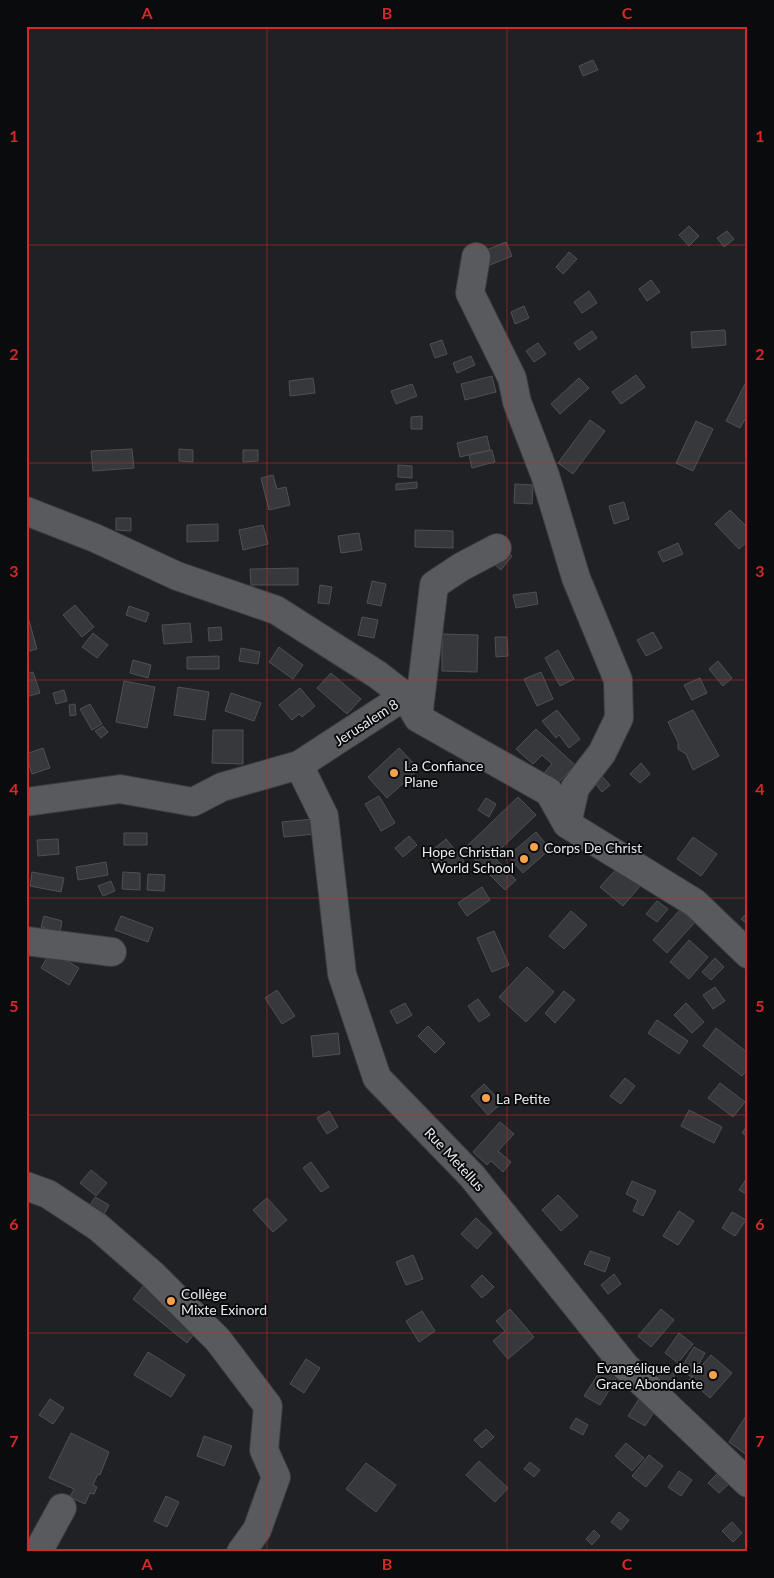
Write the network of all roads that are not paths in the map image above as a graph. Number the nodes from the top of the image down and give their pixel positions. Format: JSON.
{"nodes":[{"id":1,"x":476,"y":257,"type":"dead end"},
{"id":2,"x":26,"y":511,"type":"edge"},
{"id":3,"x":497,"y":548,"type":"dead end"},
{"id":4,"x":412,"y":707,"type":"junction"},
{"id":5,"x":299,"y":765,"type":"junction"},
{"id":6,"x":26,"y":802,"type":"edge"},
{"id":7,"x":567,"y":824,"type":"junction"},
{"id":8,"x":26,"y":941,"type":"edge"},
{"id":9,"x":112,"y":952,"type":"dead end"},
{"id":10,"x":748,"y":954,"type":"edge"},
{"id":11,"x":26,"y":1186,"type":"edge"},
{"id":12,"x":748,"y":1483,"type":"edge"},
{"id":13,"x":62,"y":1508,"type":"dead end"},
{"id":14,"x":37,"y":1546,"type":"edge"},
{"id":15,"x":241,"y":1552,"type":"edge"}],
"edges":[{"from":1,"to":7,"type":"street"},
{"from":2,"to":4,"type":"street"},
{"from":3,"to":4,"type":"street"},
{"from":4,"to":5,"type":"street","name":"Jerusalem 8"},
{"from":4,"to":7,"type":"street","name":"Jerusalem 8"},
{"from":5,"to":6,"type":"street","name":"Jerusalem 8"},
{"from":5,"to":12,"type":"street","name":"Rue Metellus"},
{"from":7,"to":10,"type":"street","name":"Jerusalem 8"},
{"from":8,"to":9,"type":"street"},
{"from":11,"to":15,"type":"street"},
{"from":13,"to":14,"type":"street"}]}
